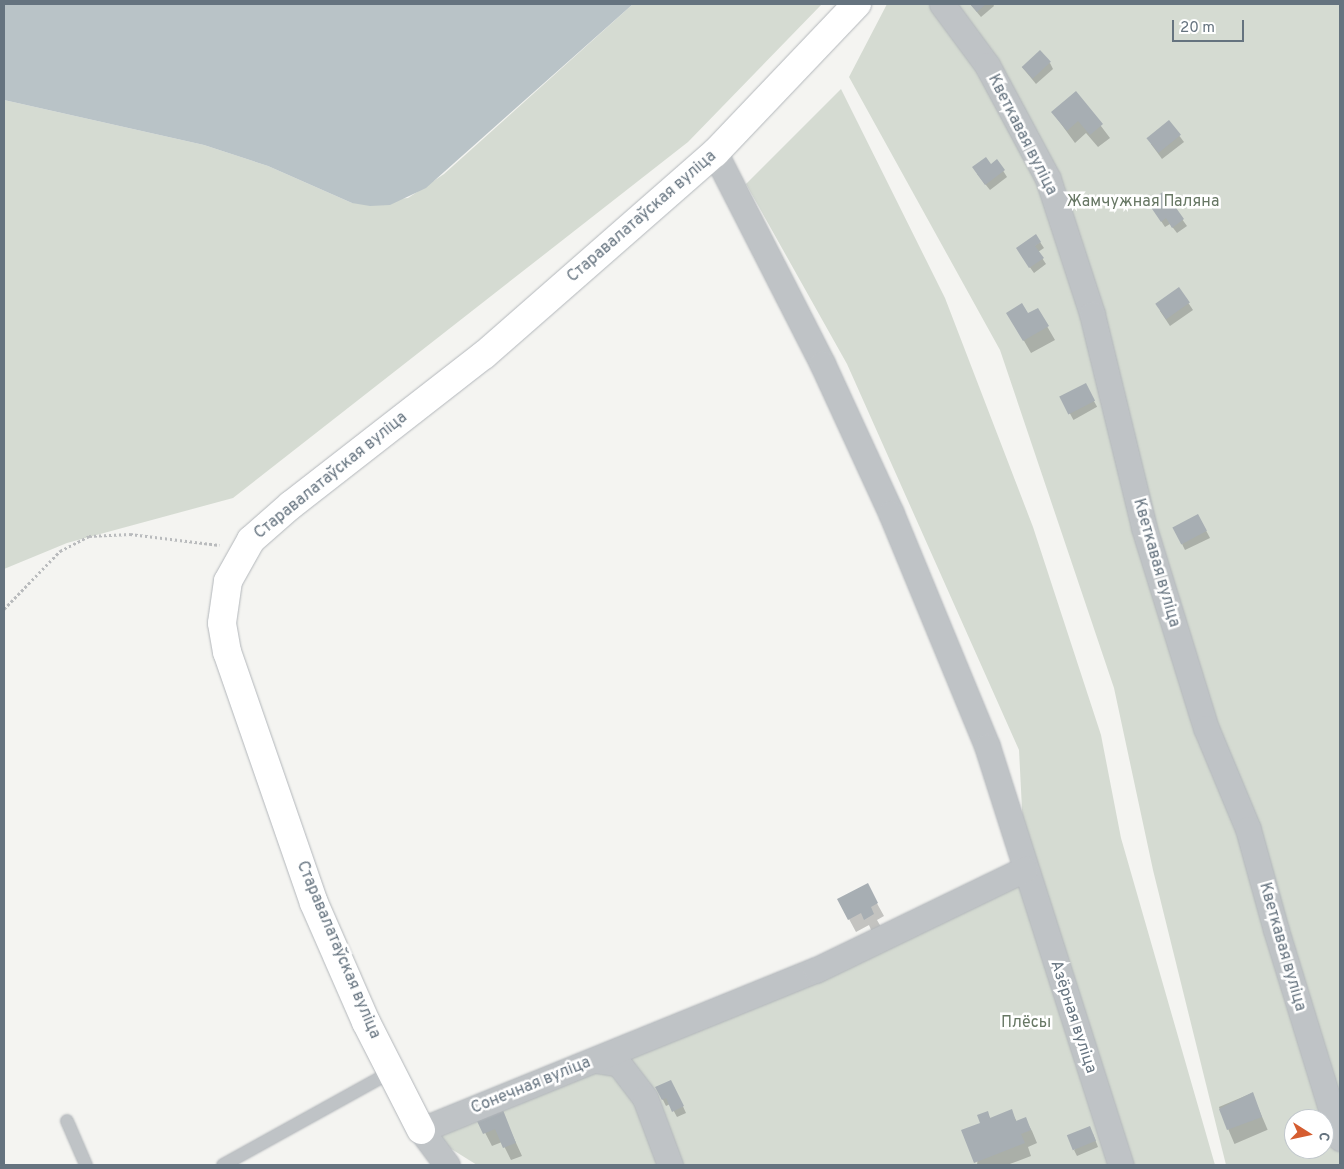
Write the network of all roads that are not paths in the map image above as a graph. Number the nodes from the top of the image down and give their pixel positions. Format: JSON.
{"nodes":[{"id":1,"x":857,"y":4,"type":"edge"},
{"id":2,"x":942,"y":4,"type":"edge"},
{"id":3,"x":715,"y":153,"type":"junction"},
{"id":4,"x":1024,"y":869,"type":"junction"},
{"id":5,"x":594,"y":1060,"type":"junction"},
{"id":6,"x":391,"y":1072,"type":"junction"},
{"id":7,"x":66,"y":1121,"type":"dead end"},
{"id":8,"x":421,"y":1130,"type":"junction"},
{"id":9,"x":1340,"y":1138,"type":"edge"},
{"id":10,"x":86,"y":1165,"type":"edge"},
{"id":11,"x":223,"y":1165,"type":"edge"},
{"id":12,"x":447,"y":1165,"type":"edge"},
{"id":13,"x":670,"y":1165,"type":"edge"},
{"id":14,"x":1121,"y":1165,"type":"edge"}],
"edges":[{"from":1,"to":3,"type":"street","name":"Старавалатаўская вуліца"},
{"from":2,"to":9,"type":"street","name":"Кветкавая вуліца"},
{"from":3,"to":4,"type":"street","name":"Азёрная вуліца"},
{"from":3,"to":6,"type":"street","name":"Старавалатаўская вуліца"},
{"from":4,"to":5,"type":"street"},
{"from":4,"to":14,"type":"street","name":"Азёрная вуліца"},
{"from":5,"to":8,"type":"street","name":"Сонечная вуліца"},
{"from":5,"to":13,"type":"street","name":"Сонечная вуліца"},
{"from":6,"to":8,"type":"street","name":"Старавалатаўская вуліца"},
{"from":6,"to":11,"type":"lane"},
{"from":7,"to":10,"type":"lane"},
{"from":8,"to":12,"type":"street"}]}
